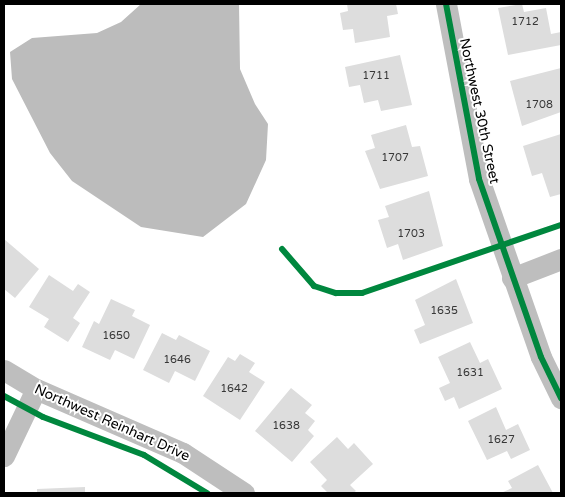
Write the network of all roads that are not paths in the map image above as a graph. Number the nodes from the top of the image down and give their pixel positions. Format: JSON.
{"nodes":[{"id":1,"x":446,"y":4,"type":"edge"},
{"id":2,"x":561,"y":259,"type":"edge"},
{"id":3,"x":512,"y":278,"type":"junction"},
{"id":4,"x":4,"y":370,"type":"edge"},
{"id":5,"x":36,"y":389,"type":"junction"},
{"id":6,"x":561,"y":398,"type":"edge"},
{"id":7,"x":4,"y":456,"type":"edge"},
{"id":8,"x":244,"y":493,"type":"edge"}],
"edges":[{"from":1,"to":3,"type":"street","name":"Northwest 30th Street"},
{"from":2,"to":3,"type":"street"},
{"from":3,"to":6,"type":"street","name":"Northwest 30th Street"},
{"from":4,"to":5,"type":"street","name":"Northwest Reinhart Drive"},
{"from":5,"to":7,"type":"street"},
{"from":5,"to":8,"type":"street","name":"Northwest Reinhart Drive"}]}
